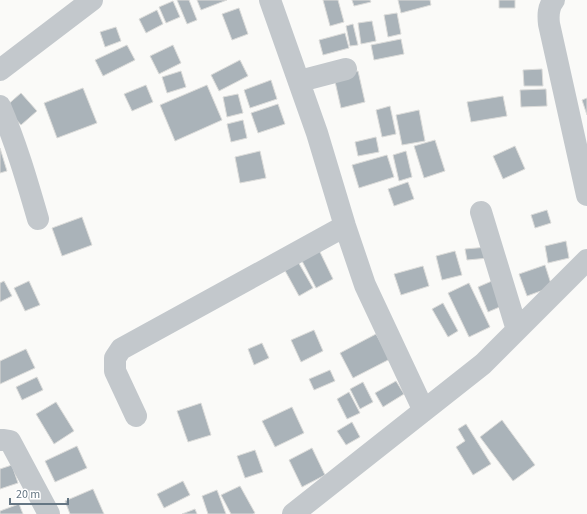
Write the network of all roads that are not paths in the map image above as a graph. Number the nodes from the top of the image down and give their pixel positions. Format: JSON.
{"nodes":[{"id":1,"x":92,"y":0,"type":"edge"},
{"id":2,"x":270,"y":0,"type":"edge"},
{"id":3,"x":554,"y":0,"type":"edge"},
{"id":4,"x":346,"y":69,"type":"dead end"},
{"id":5,"x":0,"y":70,"type":"edge"},
{"id":6,"x":300,"y":81,"type":"junction"},
{"id":7,"x":0,"y":106,"type":"edge"},
{"id":8,"x":587,"y":195,"type":"edge"},
{"id":9,"x":481,"y":212,"type":"dead end"},
{"id":10,"x":38,"y":220,"type":"dead end"},
{"id":11,"x":345,"y":226,"type":"junction"},
{"id":12,"x":587,"y":260,"type":"edge"},
{"id":13,"x":517,"y":330,"type":"junction"},
{"id":14,"x":424,"y":411,"type":"junction"},
{"id":15,"x":136,"y":416,"type":"dead end"},
{"id":16,"x":0,"y":440,"type":"edge"},
{"id":17,"x":49,"y":514,"type":"edge"},
{"id":18,"x":293,"y":514,"type":"edge"}],
"edges":[{"from":1,"to":5,"type":"street"},
{"from":2,"to":6,"type":"street"},
{"from":3,"to":8,"type":"street"},
{"from":4,"to":6,"type":"street"},
{"from":6,"to":11,"type":"street"},
{"from":7,"to":10,"type":"street"},
{"from":9,"to":13,"type":"street"},
{"from":11,"to":14,"type":"street"},
{"from":11,"to":15,"type":"street"},
{"from":12,"to":13,"type":"street"},
{"from":13,"to":14,"type":"street"},
{"from":14,"to":18,"type":"street"},
{"from":16,"to":17,"type":"street"}]}
